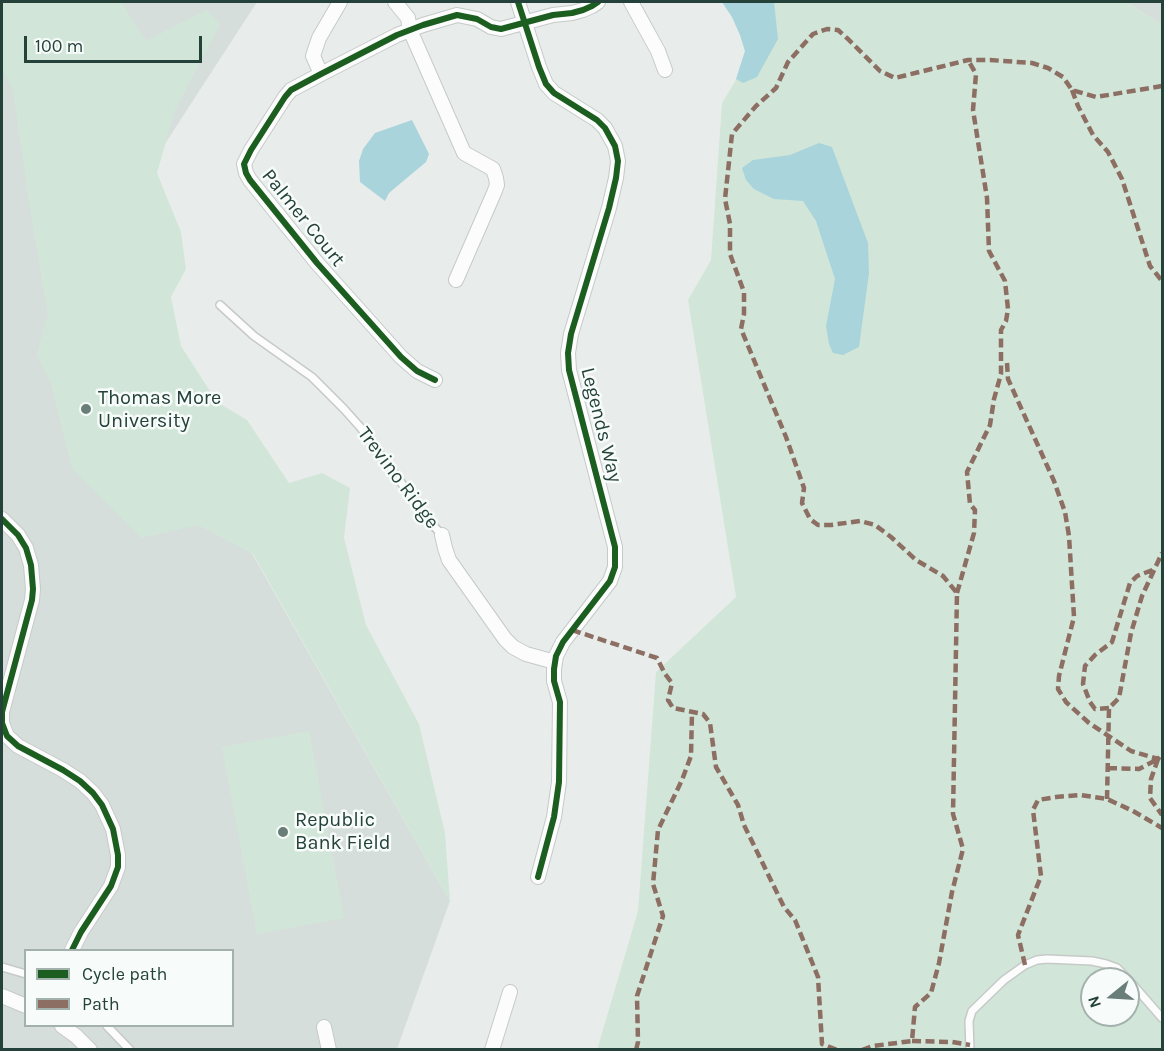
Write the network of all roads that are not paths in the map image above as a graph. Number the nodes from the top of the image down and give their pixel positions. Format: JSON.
{"nodes":[{"id":1,"x":340,"y":2,"type":"edge"},
{"id":2,"x":395,"y":2,"type":"edge"},
{"id":3,"x":518,"y":2,"type":"edge"},
{"id":4,"x":598,"y":2,"type":"edge"},
{"id":5,"x":631,"y":2,"type":"edge"},
{"id":6,"x":525,"y":22,"type":"junction"},
{"id":7,"x":410,"y":30,"type":"junction"},
{"id":8,"x":665,"y":70,"type":"dead end"},
{"id":9,"x":321,"y":74,"type":"junction"},
{"id":10,"x":456,"y":280,"type":"dead end"},
{"id":11,"x":220,"y":305,"type":"dead end"},
{"id":12,"x":435,"y":380,"type":"dead end"},
{"id":13,"x":2,"y":519,"type":"edge"},
{"id":14,"x":442,"y":536,"type":"joint"},
{"id":15,"x":555,"y":662,"type":"junction"},
{"id":16,"x":538,"y":877,"type":"dead end"},
{"id":17,"x":73,"y":949,"type":"edge"},
{"id":18,"x":2,"y":967,"type":"edge"},
{"id":19,"x":1113,"y":967,"type":"edge"},
{"id":20,"x":24,"y":973,"type":"edge"},
{"id":21,"x":510,"y":992,"type":"dead end"},
{"id":22,"x":1140,"y":993,"type":"edge"},
{"id":23,"x":2,"y":996,"type":"edge"},
{"id":24,"x":24,"y":1004,"type":"edge"},
{"id":25,"x":1162,"y":1018,"type":"edge"},
{"id":26,"x":63,"y":1027,"type":"edge"},
{"id":27,"x":108,"y":1027,"type":"edge"},
{"id":28,"x":324,"y":1027,"type":"dead end"},
{"id":29,"x":90,"y":1050,"type":"edge"},
{"id":30,"x":130,"y":1050,"type":"edge"},
{"id":31,"x":328,"y":1050,"type":"edge"},
{"id":32,"x":492,"y":1050,"type":"edge"},
{"id":33,"x":970,"y":1050,"type":"edge"}],
"edges":[{"from":1,"to":9,"type":"street"},
{"from":2,"to":7,"type":"street"},
{"from":3,"to":6,"type":"street","name":"Legends Way"},
{"from":4,"to":6,"type":"street","name":"Palmer Court"},
{"from":5,"to":8,"type":"street"},
{"from":6,"to":7,"type":"street","name":"Palmer Court"},
{"from":6,"to":15,"type":"street","name":"Legends Way"},
{"from":7,"to":9,"type":"street","name":"Palmer Court"},
{"from":7,"to":10,"type":"street"},
{"from":9,"to":12,"type":"street","name":"Palmer Court"},
{"from":11,"to":14,"type":"lane","name":"Trevino Ridge"},
{"from":13,"to":17,"type":"street"},
{"from":14,"to":15,"type":"street","name":"Trevino Ridge"},
{"from":15,"to":16,"type":"street"},
{"from":18,"to":20,"type":"lane"},
{"from":19,"to":33,"type":"lane"},
{"from":21,"to":32,"type":"street"},
{"from":22,"to":25,"type":"lane"},
{"from":23,"to":24,"type":"street"},
{"from":26,"to":29,"type":"street"},
{"from":27,"to":30,"type":"lane"},
{"from":28,"to":31,"type":"street"}]}
